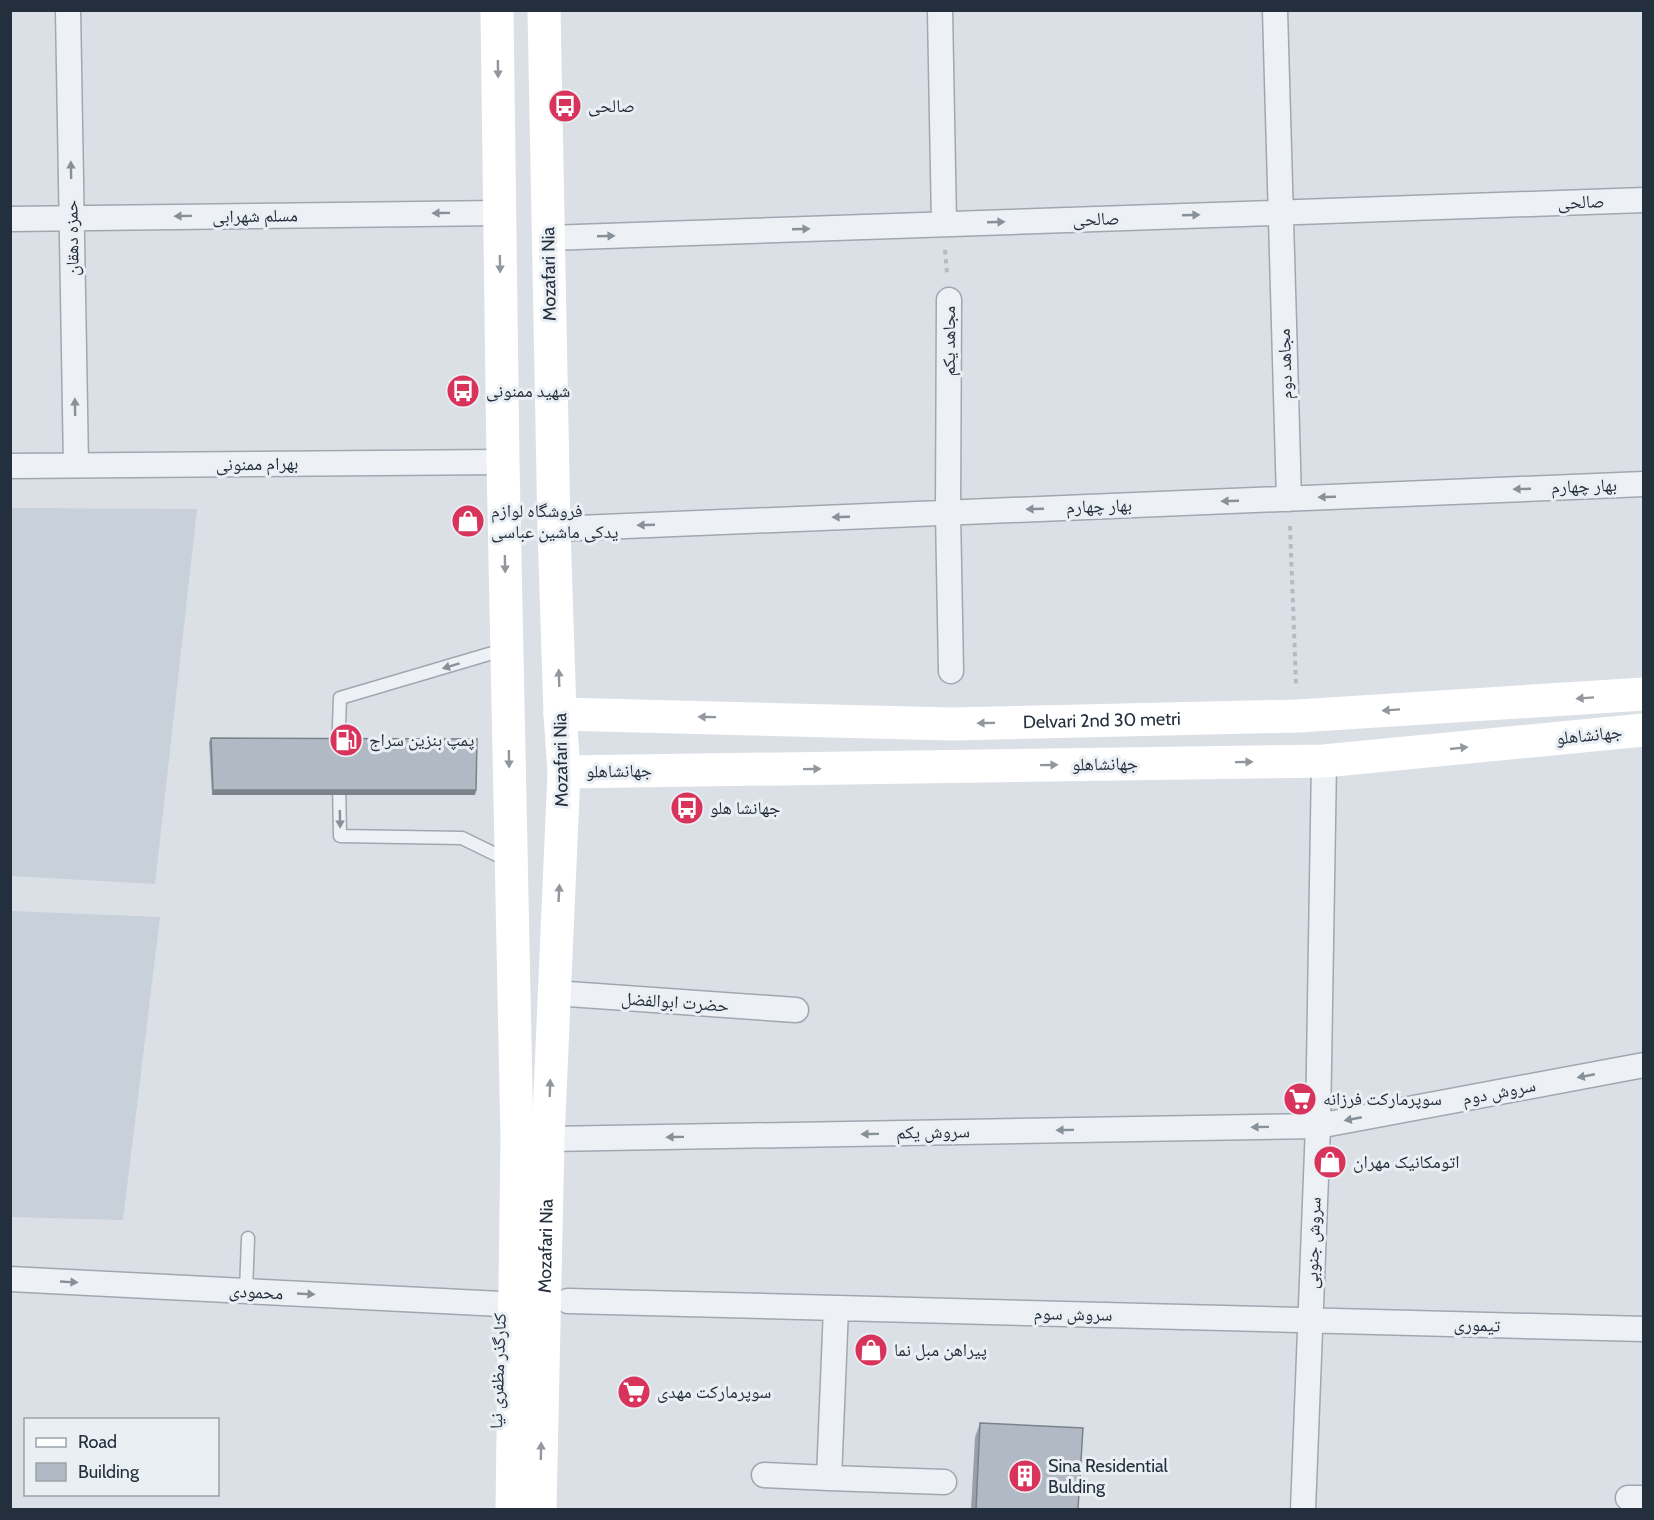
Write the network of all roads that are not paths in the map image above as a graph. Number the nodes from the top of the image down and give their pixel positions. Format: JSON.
{"nodes":[{"id":1,"x":68,"y":10,"type":"edge"},
{"id":2,"x":497,"y":10,"type":"edge"},
{"id":3,"x":544,"y":10,"type":"edge"},
{"id":4,"x":940,"y":10,"type":"edge"},
{"id":5,"x":1275,"y":10,"type":"edge"},
{"id":6,"x":1644,"y":200,"type":"edge"},
{"id":7,"x":1280,"y":212,"type":"junction"},
{"id":8,"x":500,"y":213,"type":"junction"},
{"id":9,"x":72,"y":218,"type":"junction"},
{"id":10,"x":10,"y":219,"type":"edge"},
{"id":11,"x":944,"y":224,"type":"junction"},
{"id":12,"x":548,"y":238,"type":"junction"},
{"id":13,"x":949,"y":300,"type":"road end"},
{"id":14,"x":503,"y":462,"type":"junction"},
{"id":15,"x":76,"y":465,"type":"junction"},
{"id":16,"x":10,"y":466,"type":"edge"},
{"id":17,"x":1644,"y":484,"type":"edge"},
{"id":18,"x":1289,"y":499,"type":"junction"},
{"id":19,"x":948,"y":513,"type":"junction"},
{"id":20,"x":554,"y":529,"type":"junction"},
{"id":21,"x":507,"y":649,"type":"junction"},
{"id":22,"x":951,"y":671,"type":"dead end"},
{"id":23,"x":1644,"y":694,"type":"edge"},
{"id":24,"x":560,"y":714,"type":"junction"},
{"id":25,"x":767,"y":719,"type":"junction"},
{"id":26,"x":1644,"y":730,"type":"edge"},
{"id":27,"x":1324,"y":761,"type":"junction"},
{"id":28,"x":766,"y":769,"type":"junction"},
{"id":29,"x":564,"y":772,"type":"junction"},
{"id":30,"x":512,"y":862,"type":"junction"},
{"id":31,"x":554,"y":993,"type":"junction"},
{"id":32,"x":796,"y":1011,"type":"dead end"},
{"id":33,"x":1644,"y":1065,"type":"edge"},
{"id":34,"x":1318,"y":1126,"type":"junction"},
{"id":35,"x":548,"y":1139,"type":"junction"},
{"id":36,"x":516,"y":1198,"type":"junction"},
{"id":37,"x":248,"y":1238,"type":"dead end"},
{"id":38,"x":10,"y":1279,"type":"edge"},
{"id":39,"x":246,"y":1291,"type":"junction"},
{"id":40,"x":568,"y":1301,"type":"junction"},
{"id":41,"x":501,"y":1304,"type":"junction"},
{"id":42,"x":836,"y":1308,"type":"junction"},
{"id":43,"x":1310,"y":1320,"type":"junction"},
{"id":44,"x":1644,"y":1329,"type":"edge"},
{"id":45,"x":764,"y":1475,"type":"dead end"},
{"id":46,"x":829,"y":1478,"type":"junction"},
{"id":47,"x":944,"y":1482,"type":"dead end"},
{"id":48,"x":495,"y":1509,"type":"edge"},
{"id":49,"x":512,"y":1509,"type":"edge"},
{"id":50,"x":540,"y":1509,"type":"edge"},
{"id":51,"x":562,"y":1509,"type":"edge"},
{"id":52,"x":1303,"y":1509,"type":"edge"}],
"edges":[{"from":9,"to":1,"type":"street","name":"حمزه دهقان","one_way":true},
{"from":2,"to":8,"type":"main road","name":"Mozafari Nia","one_way":true},
{"from":3,"to":12,"type":"main road","name":"Mozafari Nia"},
{"from":4,"to":11,"type":"street"},
{"from":5,"to":7,"type":"street","name":"مجاهد دوم"},
{"from":6,"to":7,"type":"street","name":"صالحی"},
{"from":11,"to":7,"type":"street","name":"صالحی","one_way":true},
{"from":7,"to":18,"type":"street","name":"مجاهد دوم"},
{"from":8,"to":9,"type":"street","name":"مسلم شهرابی","one_way":true},
{"from":8,"to":14,"type":"main road","name":"Mozafari Nia","one_way":true},
{"from":9,"to":10,"type":"street","name":"مسلم شهرابی"},
{"from":15,"to":9,"type":"street","name":"حمزه دهقان","one_way":true},
{"from":12,"to":11,"type":"street","name":"صالحی","one_way":true},
{"from":12,"to":20,"type":"main road","name":"Mozafari Nia"},
{"from":13,"to":19,"type":"street","name":"مجاهد یکم"},
{"from":14,"to":15,"type":"street","name":"بهرام ممنونی"},
{"from":14,"to":21,"type":"main road","name":"Mozafari Nia","one_way":true},
{"from":15,"to":16,"type":"street","name":"بهرام ممنونی"},
{"from":17,"to":18,"type":"street","name":"بهار چهارم","one_way":true},
{"from":18,"to":19,"type":"street","name":"بهار چهارم","one_way":true},
{"from":19,"to":20,"type":"street","name":"بهار چهارم","one_way":true},
{"from":19,"to":22,"type":"street","name":"مجاهد یکم"},
{"from":24,"to":20,"type":"main road","name":"Mozafari Nia","one_way":true},
{"from":21,"to":30,"type":"main road","name":"Mozafari Nia","one_way":true},
{"from":21,"to":30,"type":"lane","one_way":true},
{"from":23,"to":25,"type":"main road","name":"Delvari 2nd 30 metri","one_way":true},
{"from":25,"to":24,"type":"main road","name":"Delvari 2nd 30 metri","one_way":true},
{"from":24,"to":29,"type":"main road","name":"Mozafari Nia"},
{"from":25,"to":28,"type":"main road"},
{"from":27,"to":26,"type":"main road","name":"جهانشاهلو","one_way":true},
{"from":28,"to":27,"type":"main road","name":"جهانشاهلو","one_way":true},
{"from":27,"to":34,"type":"street","name":"سروش جنوبی"},
{"from":28,"to":29,"type":"main road","name":"جهانشاهلو"},
{"from":31,"to":29,"type":"main road","name":"Mozafari Nia","one_way":true},
{"from":30,"to":36,"type":"main road","name":"Mozafari Nia"},
{"from":31,"to":32,"type":"street","name":"حضرت ابوالفضل"},
{"from":35,"to":31,"type":"main road","name":"Mozafari Nia","one_way":true},
{"from":33,"to":34,"type":"street","name":"سروش دوم","one_way":true},
{"from":34,"to":35,"type":"street","name":"سروش یکم","one_way":true},
{"from":34,"to":43,"type":"street","name":"سروش جنوبی"},
{"from":35,"to":40,"type":"main road"},
{"from":50,"to":35,"type":"main road","name":"Mozafari Nia","one_way":true},
{"from":36,"to":41,"type":"main road","name":"کنارگذر مظفری نیا"},
{"from":36,"to":49,"type":"main road","name":"Mozafari Nia"},
{"from":37,"to":39,"type":"lane"},
{"from":38,"to":39,"type":"street","name":"محمودی","one_way":true},
{"from":39,"to":41,"type":"street","name":"محمودی","one_way":true},
{"from":40,"to":42,"type":"street","name":"سروش سوم"},
{"from":40,"to":51,"type":"main road"},
{"from":41,"to":48,"type":"main road","name":"کنارگذر مظفری نیا"},
{"from":42,"to":43,"type":"street","name":"سروش سوم"},
{"from":42,"to":46,"type":"street"},
{"from":43,"to":44,"type":"street","name":"تیموری"},
{"from":43,"to":52,"type":"street","name":"سروش جنوبی"},
{"from":45,"to":46,"type":"street"},
{"from":46,"to":47,"type":"street"}]}
